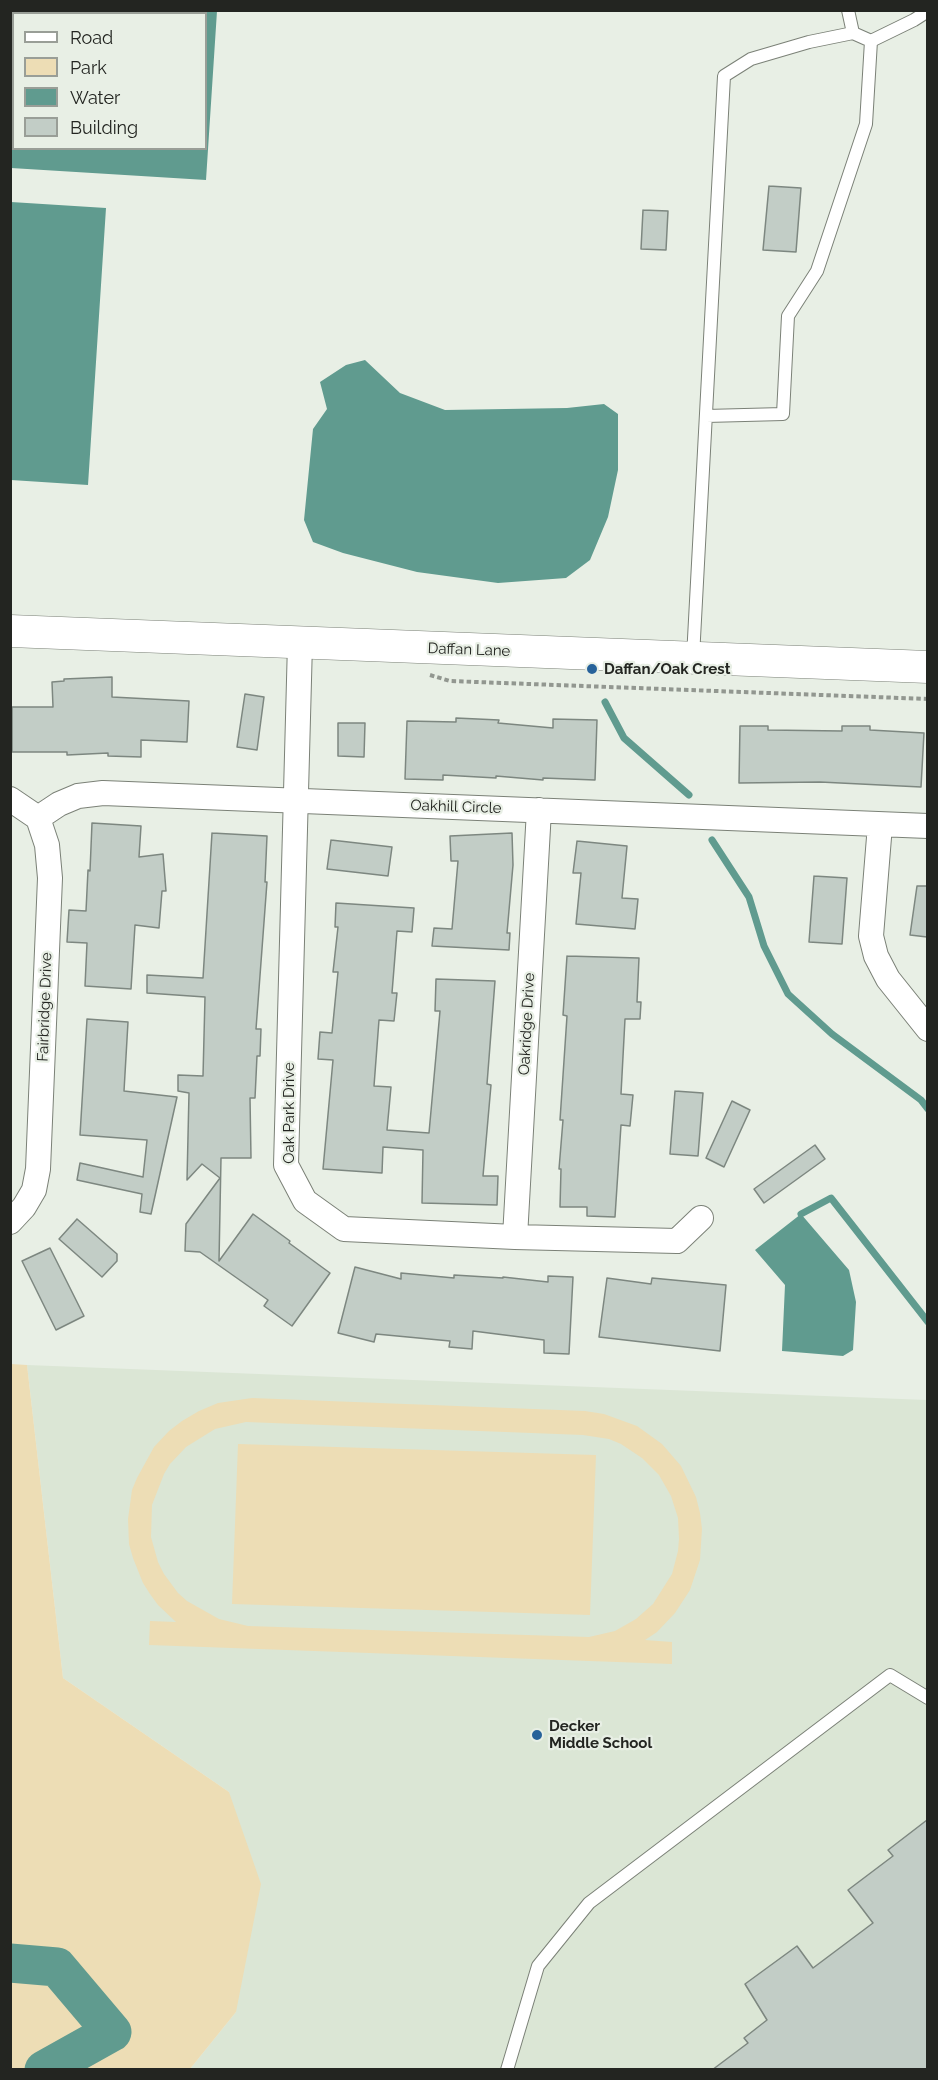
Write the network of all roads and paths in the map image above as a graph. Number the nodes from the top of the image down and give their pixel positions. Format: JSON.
{"nodes":[{"id":1,"x":848,"y":10,"type":"edge"},
{"id":2,"x":927,"y":10,"type":"edge"},
{"id":3,"x":853,"y":33,"type":"junction"},
{"id":4,"x":871,"y":41,"type":"junction"},
{"id":5,"x":706,"y":416,"type":"junction"},
{"id":6,"x":10,"y":631,"type":"edge"},
{"id":7,"x":300,"y":643,"type":"junction"},
{"id":8,"x":693,"y":658,"type":"junction"},
{"id":9,"x":927,"y":667,"type":"edge"},
{"id":10,"x":10,"y":799,"type":"edge"},
{"id":11,"x":296,"y":801,"type":"junction"},
{"id":12,"x":539,"y":810,"type":"junction"},
{"id":13,"x":38,"y":818,"type":"junction"},
{"id":14,"x":880,"y":825,"type":"junction"},
{"id":15,"x":927,"y":826,"type":"edge"},
{"id":16,"x":927,"y":1029,"type":"edge"},
{"id":17,"x":701,"y":1218,"type":"dead end"},
{"id":18,"x":10,"y":1222,"type":"edge"},
{"id":19,"x":515,"y":1237,"type":"junction"},
{"id":20,"x":927,"y":1698,"type":"edge"},
{"id":21,"x":507,"y":2070,"type":"edge"}],
"edges":[{"from":1,"to":3,"type":"lane"},
{"from":2,"to":4,"type":"lane"},
{"from":3,"to":4,"type":"lane"},
{"from":3,"to":5,"type":"lane"},
{"from":4,"to":5,"type":"lane"},
{"from":5,"to":8,"type":"lane"},
{"from":6,"to":7,"type":"street","name":"Daffan Lane"},
{"from":7,"to":8,"type":"street","name":"Daffan Lane"},
{"from":7,"to":11,"type":"street","name":"Oak Park Drive"},
{"from":8,"to":9,"type":"street","name":"Daffan Lane"},
{"from":10,"to":13,"type":"street"},
{"from":11,"to":12,"type":"street","name":"Oakhill Circle"},
{"from":11,"to":13,"type":"street","name":"Oakhill Circle"},
{"from":11,"to":19,"type":"street","name":"Oak Park Drive"},
{"from":12,"to":14,"type":"street","name":"Oakhill Circle"},
{"from":12,"to":19,"type":"street","name":"Oakridge Drive"},
{"from":13,"to":18,"type":"street","name":"Fairbridge Drive"},
{"from":14,"to":15,"type":"street","name":"Oakhill Circle"},
{"from":14,"to":16,"type":"street"},
{"from":17,"to":19,"type":"street","name":"Oak Park Drive"},
{"from":20,"to":21,"type":"lane"}]}
